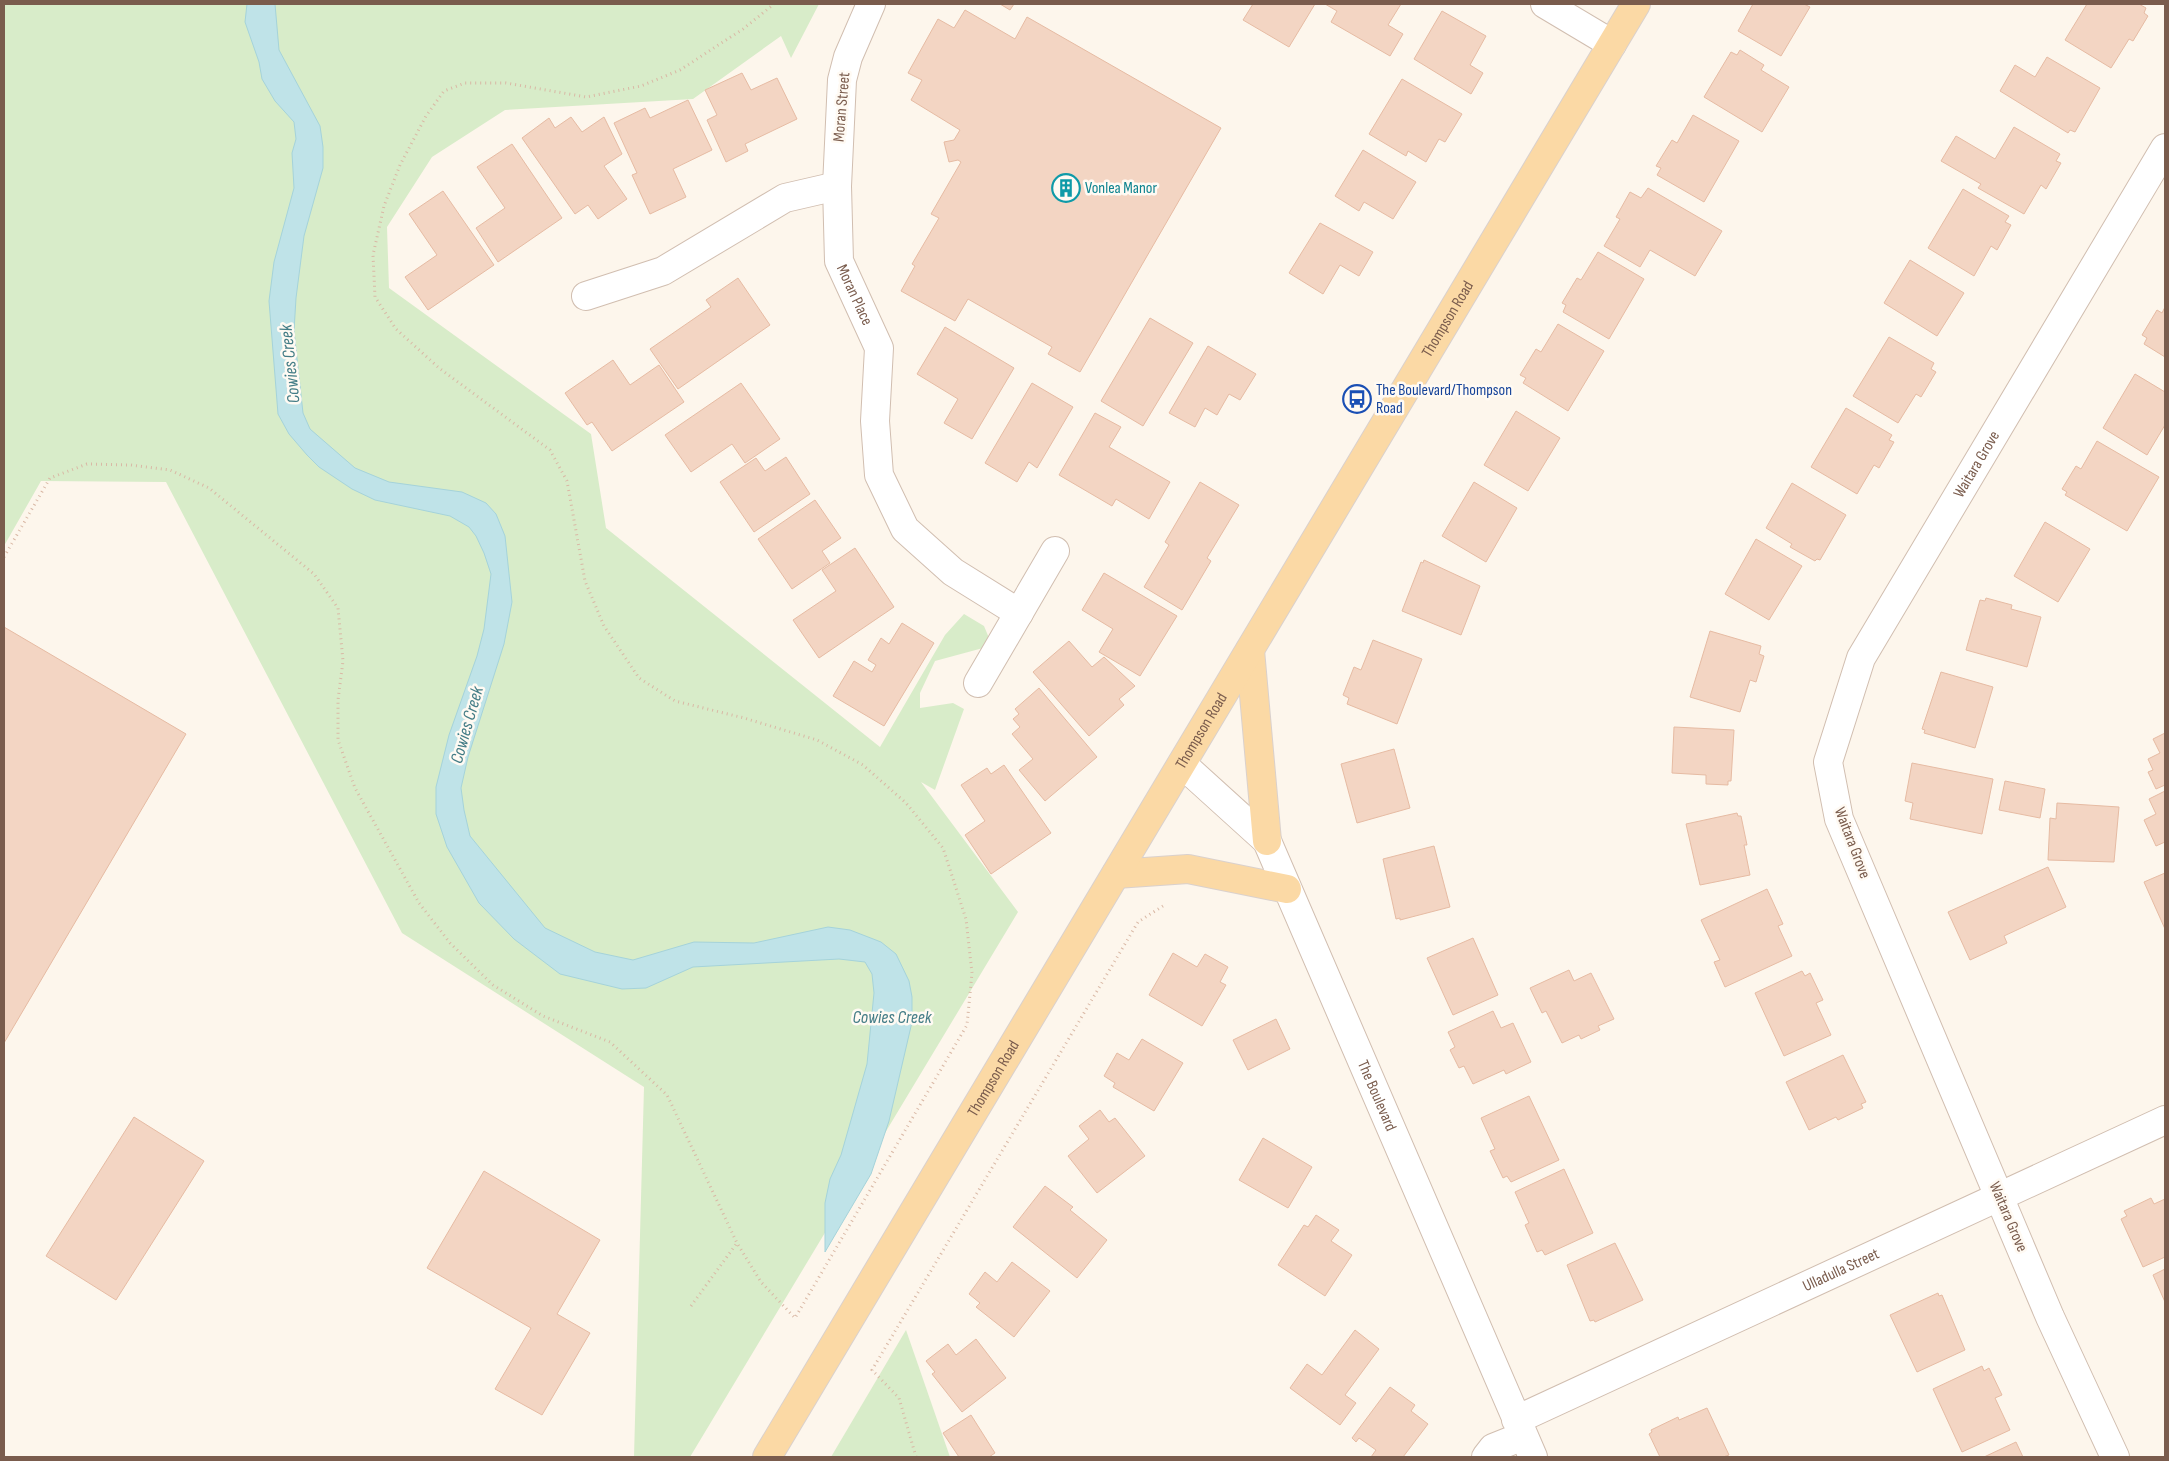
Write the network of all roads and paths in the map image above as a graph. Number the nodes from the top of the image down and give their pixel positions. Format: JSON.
{"nodes":[{"id":1,"x":774,"y":4,"type":"edge"},
{"id":2,"x":871,"y":4,"type":"edge"},
{"id":3,"x":1545,"y":4,"type":"edge"},
{"id":4,"x":1636,"y":4,"type":"edge"},
{"id":5,"x":1612,"y":44,"type":"junction"},
{"id":6,"x":2165,"y":148,"type":"edge"},
{"id":7,"x":837,"y":186,"type":"junction"},
{"id":8,"x":586,"y":296,"type":"dead end"},
{"id":9,"x":1056,"y":551,"type":"dead end"},
{"id":10,"x":4,"y":557,"type":"edge"},
{"id":11,"x":1019,"y":613,"type":"junction"},
{"id":12,"x":1250,"y":650,"type":"junction"},
{"id":13,"x":978,"y":682,"type":"dead end"},
{"id":14,"x":1182,"y":764,"type":"junction"},
{"id":15,"x":1267,"y":841,"type":"junction"},
{"id":16,"x":1116,"y":874,"type":"junction"},
{"id":17,"x":1287,"y":889,"type":"junction"},
{"id":18,"x":1170,"y":902,"type":"dead end"},
{"id":19,"x":2165,"y":1120,"type":"edge"},
{"id":20,"x":1999,"y":1197,"type":"junction"},
{"id":21,"x":737,"y":1243,"type":"junction"},
{"id":22,"x":691,"y":1306,"type":"dead end"},
{"id":23,"x":1524,"y":1438,"type":"edge"},
{"id":24,"x":767,"y":1457,"type":"edge"},
{"id":25,"x":916,"y":1457,"type":"edge"},
{"id":26,"x":1486,"y":1457,"type":"edge"},
{"id":27,"x":2115,"y":1457,"type":"edge"}],
"edges":[{"from":1,"to":21,"type":"path"},
{"from":2,"to":7,"type":"street","name":"Moran Street"},
{"from":3,"to":5,"type":"street"},
{"from":4,"to":5,"type":"main road","name":"Thompson Road"},
{"from":5,"to":12,"type":"main road","name":"Thompson Road"},
{"from":6,"to":20,"type":"street","name":"Waitara Grove"},
{"from":7,"to":8,"type":"street"},
{"from":7,"to":11,"type":"street","name":"Moran Place"},
{"from":9,"to":11,"type":"street"},
{"from":10,"to":21,"type":"path"},
{"from":11,"to":13,"type":"street"},
{"from":12,"to":14,"type":"main road","name":"Thompson Road"},
{"from":12,"to":15,"type":"main road"},
{"from":14,"to":15,"type":"street","name":"The Boulevard"},
{"from":14,"to":16,"type":"main road","name":"Thompson Road"},
{"from":15,"to":17,"type":"street","name":"The Boulevard"},
{"from":16,"to":17,"type":"main road"},
{"from":16,"to":24,"type":"main road","name":"Thompson Road"},
{"from":17,"to":23,"type":"street","name":"The Boulevard"},
{"from":18,"to":25,"type":"path"},
{"from":19,"to":20,"type":"street","name":"Ulladulla Street"},
{"from":20,"to":23,"type":"street","name":"Ulladulla Street"},
{"from":20,"to":27,"type":"street","name":"Waitara Grove"},
{"from":21,"to":22,"type":"path"},
{"from":23,"to":26,"type":"street","name":"Ulladulla Street"}]}
